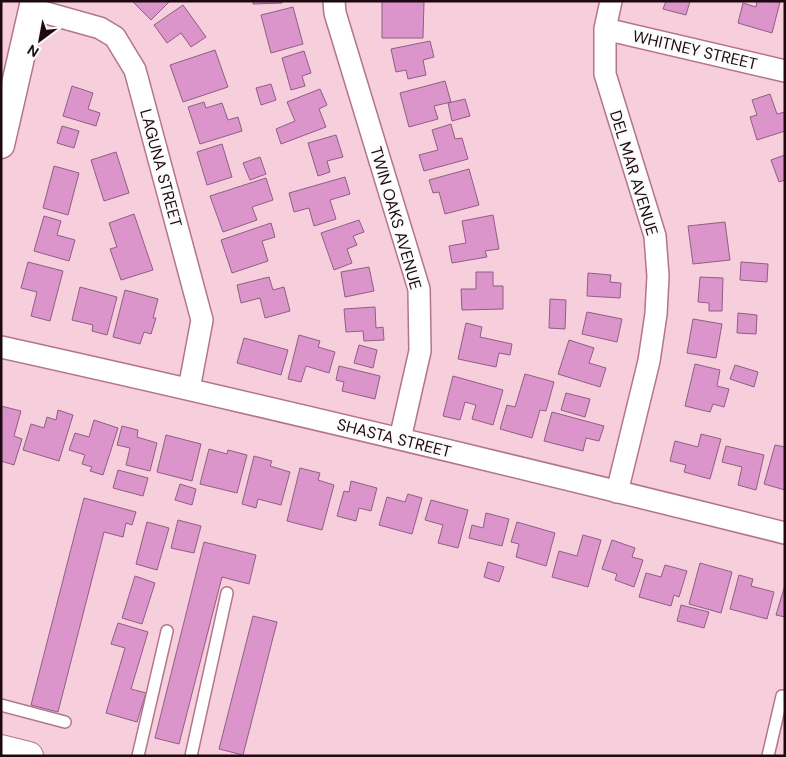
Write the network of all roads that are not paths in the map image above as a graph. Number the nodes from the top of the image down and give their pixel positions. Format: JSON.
{"nodes":[{"id":1,"x":334,"y":1,"type":"edge"},
{"id":2,"x":611,"y":1,"type":"edge"},
{"id":3,"x":33,"y":5,"type":"edge"},
{"id":4,"x":604,"y":29,"type":"junction"},
{"id":5,"x":785,"y":71,"type":"edge"},
{"id":6,"x":1,"y":145,"type":"edge"},
{"id":7,"x":1,"y":347,"type":"edge"},
{"id":8,"x":189,"y":389,"type":"junction"},
{"id":9,"x":400,"y":439,"type":"junction"},
{"id":10,"x":617,"y":492,"type":"junction"},
{"id":11,"x":785,"y":533,"type":"edge"},
{"id":12,"x":227,"y":594,"type":"dead end"},
{"id":13,"x":167,"y":631,"type":"dead end"},
{"id":14,"x":785,"y":697,"type":"edge"},
{"id":15,"x":1,"y":704,"type":"edge"},
{"id":16,"x":65,"y":722,"type":"dead end"},
{"id":17,"x":1,"y":749,"type":"edge"},
{"id":18,"x":30,"y":756,"type":"edge"},
{"id":19,"x":138,"y":756,"type":"edge"},
{"id":20,"x":191,"y":756,"type":"edge"},
{"id":21,"x":768,"y":756,"type":"edge"}],
"edges":[{"from":1,"to":9,"type":"street","name":"TWIN OAKS AVENUE"},
{"from":2,"to":4,"type":"street","name":"DEL MAR AVENUE"},
{"from":3,"to":6,"type":"street"},
{"from":3,"to":8,"type":"street","name":"LAGUNA STREET"},
{"from":4,"to":5,"type":"street","name":"WHITNEY STREET"},
{"from":4,"to":10,"type":"street","name":"DEL MAR AVENUE"},
{"from":7,"to":8,"type":"street","name":"SHASTA STREET"},
{"from":8,"to":9,"type":"street","name":"SHASTA STREET"},
{"from":9,"to":10,"type":"street","name":"SHASTA STREET"},
{"from":10,"to":11,"type":"street","name":"SHASTA STREET"},
{"from":12,"to":20,"type":"lane"},
{"from":13,"to":19,"type":"lane"},
{"from":14,"to":21,"type":"lane"},
{"from":15,"to":16,"type":"lane"},
{"from":17,"to":18,"type":"main road"}]}
